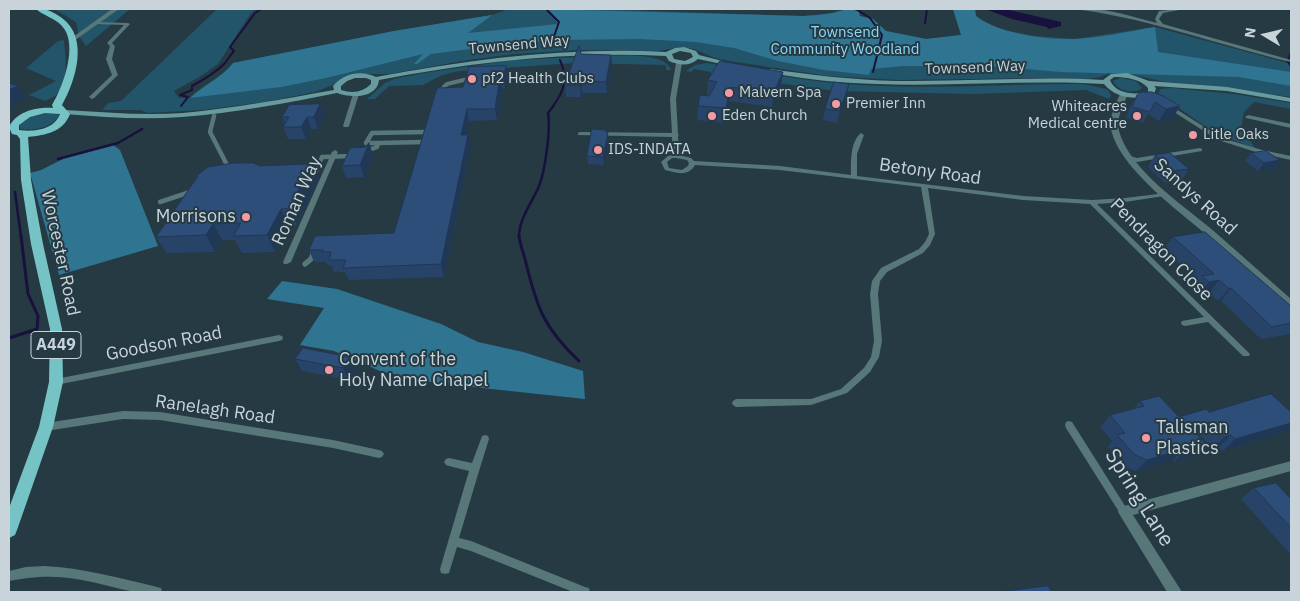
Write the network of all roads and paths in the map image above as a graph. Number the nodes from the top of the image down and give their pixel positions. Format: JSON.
{"nodes":[{"id":1,"x":40,"y":9,"type":"edge"},
{"id":2,"x":116,"y":9,"type":"edge"},
{"id":3,"x":1082,"y":9,"type":"edge"},
{"id":4,"x":1179,"y":9,"type":"edge"},
{"id":5,"x":1157,"y":19,"type":"junction"},
{"id":6,"x":1146,"y":22,"type":"junction"},
{"id":7,"x":97,"y":23,"type":"junction"},
{"id":8,"x":1161,"y":25,"type":"junction"},
{"id":9,"x":72,"y":40,"type":"junction"},
{"id":10,"x":668,"y":54,"type":"junction"},
{"id":11,"x":697,"y":57,"type":"junction"},
{"id":12,"x":1291,"y":61,"type":"edge"},
{"id":13,"x":679,"y":63,"type":"junction"},
{"id":14,"x":741,"y":66,"type":"edge"},
{"id":15,"x":123,"y":70,"type":"dead end"},
{"id":16,"x":765,"y":70,"type":"edge"},
{"id":17,"x":115,"y":75,"type":"junction"},
{"id":18,"x":468,"y":79,"type":"edge"},
{"id":19,"x":375,"y":80,"type":"junction"},
{"id":20,"x":1106,"y":82,"type":"junction"},
{"id":21,"x":1148,"y":83,"type":"junction"},
{"id":22,"x":338,"y":91,"type":"junction"},
{"id":23,"x":63,"y":92,"type":"junction"},
{"id":24,"x":356,"y":94,"type":"junction"},
{"id":25,"x":1124,"y":94,"type":"junction"},
{"id":26,"x":92,"y":97,"type":"dead end"},
{"id":27,"x":436,"y":98,"type":"edge"},
{"id":28,"x":1291,"y":100,"type":"edge"},
{"id":29,"x":1164,"y":104,"type":"edge"},
{"id":30,"x":35,"y":112,"type":"junction"},
{"id":31,"x":62,"y":114,"type":"junction"},
{"id":32,"x":214,"y":116,"type":"dead end"},
{"id":33,"x":1248,"y":117,"type":"dead end"},
{"id":34,"x":429,"y":123,"type":"edge"},
{"id":35,"x":346,"y":126,"type":"dead end"},
{"id":36,"x":1291,"y":126,"type":"edge"},
{"id":37,"x":45,"y":130,"type":"junction"},
{"id":38,"x":426,"y":132,"type":"junction"},
{"id":39,"x":20,"y":134,"type":"junction"},
{"id":40,"x":580,"y":134,"type":"dead end"},
{"id":41,"x":676,"y":135,"type":"junction"},
{"id":42,"x":861,"y":135,"type":"dead end"},
{"id":43,"x":424,"y":142,"type":"junction"},
{"id":44,"x":378,"y":143,"type":"junction"},
{"id":45,"x":1200,"y":150,"type":"dead end"},
{"id":46,"x":421,"y":151,"type":"edge"},
{"id":47,"x":334,"y":155,"type":"junction"},
{"id":48,"x":362,"y":155,"type":"edge"},
{"id":49,"x":25,"y":156,"type":"junction"},
{"id":50,"x":356,"y":156,"type":"edge"},
{"id":51,"x":676,"y":156,"type":"junction"},
{"id":52,"x":1130,"y":158,"type":"junction"},
{"id":53,"x":1291,"y":158,"type":"edge"},
{"id":54,"x":692,"y":163,"type":"junction"},
{"id":55,"x":231,"y":174,"type":"edge"},
{"id":56,"x":304,"y":176,"type":"edge"},
{"id":57,"x":854,"y":177,"type":"junction"},
{"id":58,"x":924,"y":186,"type":"junction"},
{"id":59,"x":200,"y":191,"type":"edge"},
{"id":60,"x":1164,"y":194,"type":"junction"},
{"id":61,"x":160,"y":202,"type":"dead end"},
{"id":62,"x":1092,"y":202,"type":"junction"},
{"id":63,"x":317,"y":244,"type":"edge"},
{"id":64,"x":287,"y":262,"type":"dead end"},
{"id":65,"x":305,"y":264,"type":"dead end"},
{"id":66,"x":1291,"y":304,"type":"edge"},
{"id":67,"x":1208,"y":319,"type":"junction"},
{"id":68,"x":1185,"y":323,"type":"dead end"},
{"id":69,"x":279,"y":338,"type":"dead end"},
{"id":70,"x":1246,"y":354,"type":"dead end"},
{"id":71,"x":56,"y":382,"type":"junction"},
{"id":72,"x":736,"y":403,"type":"dead end"},
{"id":73,"x":1069,"y":424,"type":"dead end"},
{"id":74,"x":46,"y":428,"type":"junction"},
{"id":75,"x":485,"y":439,"type":"dead end"},
{"id":76,"x":379,"y":454,"type":"dead end"},
{"id":77,"x":449,"y":462,"type":"dead end"},
{"id":78,"x":1291,"y":466,"type":"edge"},
{"id":79,"x":474,"y":468,"type":"junction"},
{"id":80,"x":12,"y":511,"type":"edge"},
{"id":81,"x":1124,"y":512,"type":"junction"},
{"id":82,"x":9,"y":530,"type":"edge"},
{"id":83,"x":455,"y":542,"type":"junction"},
{"id":84,"x":445,"y":569,"type":"dead end"},
{"id":85,"x":9,"y":576,"type":"edge"},
{"id":86,"x":157,"y":592,"type":"edge"},
{"id":87,"x":585,"y":592,"type":"edge"},
{"id":88,"x":1175,"y":592,"type":"edge"}],
"edges":[{"from":1,"to":9,"type":"highway"},
{"from":2,"to":7,"type":"street"},
{"from":3,"to":6,"type":"street"},
{"from":4,"to":5,"type":"street"},
{"from":5,"to":6,"type":"street"},
{"from":5,"to":8,"type":"street"},
{"from":6,"to":8,"type":"street"},
{"from":7,"to":9,"type":"street"},
{"from":7,"to":17,"type":"street"},
{"from":8,"to":12,"type":"street"},
{"from":9,"to":23,"type":"highway"},
{"from":10,"to":11,"type":"main road","name":"Townsend Way"},
{"from":10,"to":13,"type":"main road"},
{"from":10,"to":19,"type":"main road","name":"Townsend Way"},
{"from":11,"to":13,"type":"main road","name":"Townsend Way"},
{"from":11,"to":14,"type":"main road","name":"Townsend Way"},
{"from":13,"to":41,"type":"street"},
{"from":15,"to":17,"type":"street"},
{"from":16,"to":20,"type":"main road","name":"Townsend Way"},
{"from":17,"to":26,"type":"street"},
{"from":18,"to":27,"type":"street"},
{"from":19,"to":22,"type":"main road","name":"Townsend Way"},
{"from":19,"to":24,"type":"main road","name":"Townsend Way"},
{"from":20,"to":21,"type":"main road","name":"Townsend Way"},
{"from":20,"to":25,"type":"main road"},
{"from":21,"to":25,"type":"main road"},
{"from":21,"to":28,"type":"main road","name":"Townsend Way"},
{"from":22,"to":24,"type":"main road"},
{"from":22,"to":31,"type":"main road"},
{"from":23,"to":30,"type":"highway","number":"A449"},
{"from":23,"to":31,"type":"highway"},
{"from":24,"to":35,"type":"street"},
{"from":25,"to":52,"type":"street","name":"Sandys Road"},
{"from":29,"to":53,"type":"street"},
{"from":30,"to":31,"type":"highway","number":"A449"},
{"from":30,"to":39,"type":"highway","number":"A449"},
{"from":31,"to":37,"type":"highway"},
{"from":32,"to":55,"type":"street"},
{"from":33,"to":36,"type":"street"},
{"from":34,"to":38,"type":"street"},
{"from":37,"to":39,"type":"highway"},
{"from":37,"to":49,"type":"highway"},
{"from":38,"to":43,"type":"street"},
{"from":38,"to":44,"type":"street"},
{"from":39,"to":49,"type":"highway","number":"A449"},
{"from":40,"to":41,"type":"street"},
{"from":41,"to":51,"type":"street"},
{"from":42,"to":57,"type":"street"},
{"from":43,"to":44,"type":"street"},
{"from":43,"to":46,"type":"street"},
{"from":44,"to":48,"type":"street"},
{"from":45,"to":52,"type":"street"},
{"from":47,"to":50,"type":"street"},
{"from":47,"to":56,"type":"street"},
{"from":47,"to":64,"type":"street","name":"Roman Way"},
{"from":49,"to":71,"type":"highway","name":"Worcester Road","number":"A449"},
{"from":51,"to":54,"type":"street"},
{"from":51,"to":54,"type":"street"},
{"from":52,"to":60,"type":"street","name":"Sandys Road"},
{"from":54,"to":57,"type":"street","name":"Betony Road"},
{"from":57,"to":58,"type":"street","name":"Betony Road"},
{"from":58,"to":62,"type":"street","name":"Betony Road"},
{"from":58,"to":72,"type":"street"},
{"from":59,"to":61,"type":"street"},
{"from":60,"to":62,"type":"street","name":"Betony Road"},
{"from":60,"to":66,"type":"street","name":"Sandys Road"},
{"from":62,"to":67,"type":"street","name":"Pendragon Close"},
{"from":63,"to":65,"type":"street"},
{"from":67,"to":68,"type":"street","name":"Pendragon Close"},
{"from":67,"to":70,"type":"street","name":"Pendragon Close"},
{"from":69,"to":71,"type":"street","name":"Goodson Road"},
{"from":71,"to":74,"type":"highway","name":"Worcester Road","number":"A449"},
{"from":73,"to":81,"type":"street","name":"Spring Lane"},
{"from":74,"to":76,"type":"street","name":"Ranelagh Road"},
{"from":74,"to":80,"type":"highway","name":"Worcester Road","number":"A449"},
{"from":75,"to":79,"type":"street"},
{"from":77,"to":79,"type":"street"},
{"from":78,"to":81,"type":"street"},
{"from":79,"to":83,"type":"street"},
{"from":80,"to":82,"type":"highway","name":"Worcester Road","number":"A449"},
{"from":81,"to":88,"type":"street","name":"Spring Lane"},
{"from":83,"to":84,"type":"street"},
{"from":83,"to":87,"type":"street"},
{"from":85,"to":86,"type":"street"}]}
